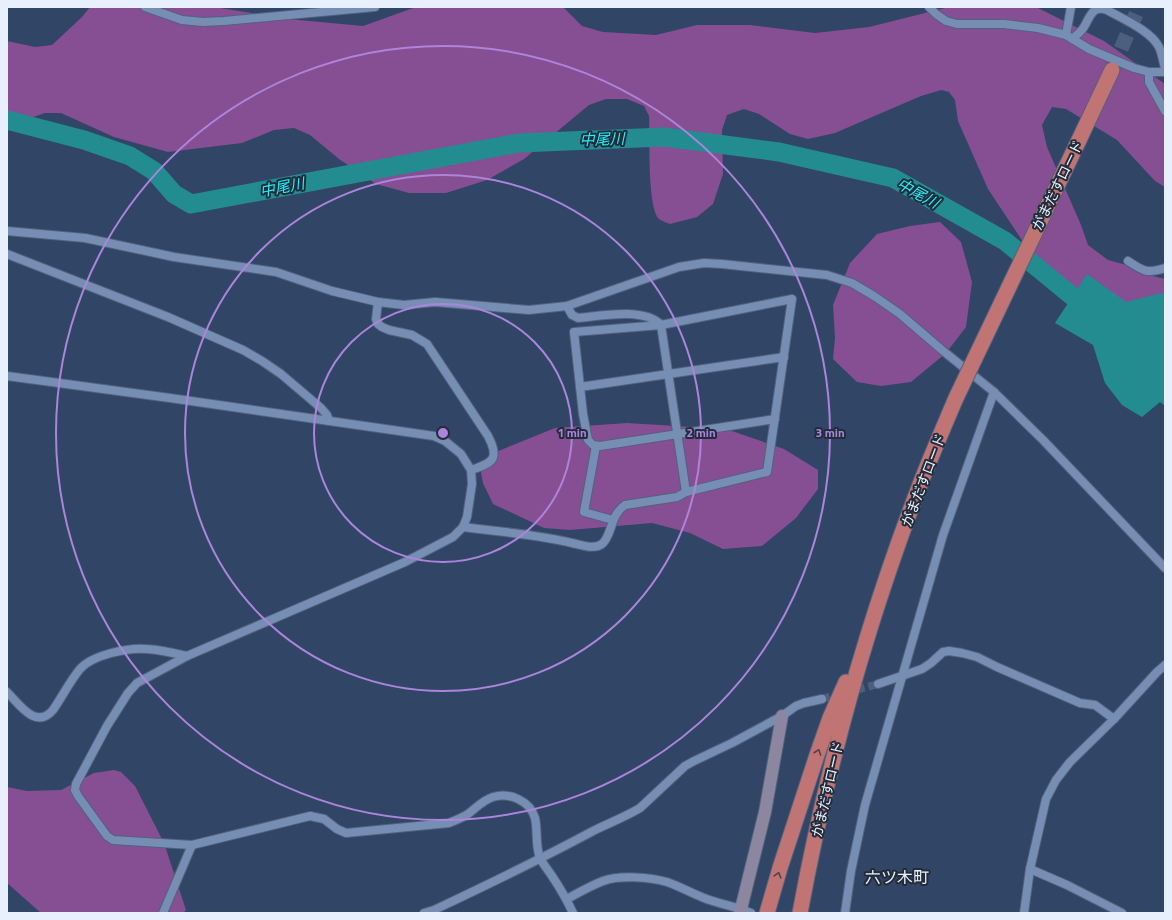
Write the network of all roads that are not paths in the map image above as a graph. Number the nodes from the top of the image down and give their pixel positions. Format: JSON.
{"nodes":[{"id":1,"x":145,"y":7,"type":"edge"},
{"id":2,"x":376,"y":7,"type":"edge"},
{"id":3,"x":929,"y":7,"type":"edge"},
{"id":4,"x":1071,"y":7,"type":"edge"},
{"id":5,"x":1069,"y":37,"type":"junction"},
{"id":6,"x":1165,"y":68,"type":"edge"},
{"id":7,"x":1112,"y":70,"type":"tunnel mouth"},
{"id":8,"x":1150,"y":72,"type":"junction"},
{"id":9,"x":1165,"y":72,"type":"edge"},
{"id":10,"x":1165,"y":111,"type":"edge"},
{"id":11,"x":7,"y":231,"type":"edge"},
{"id":12,"x":7,"y":254,"type":"edge"},
{"id":13,"x":1128,"y":261,"type":"dead end"},
{"id":14,"x":1165,"y":268,"type":"edge"},
{"id":15,"x":378,"y":302,"type":"junction"},
{"id":16,"x":567,"y":306,"type":"junction"},
{"id":17,"x":661,"y":325,"type":"junction"},
{"id":18,"x":784,"y":357,"type":"junction"},
{"id":19,"x":668,"y":374,"type":"junction"},
{"id":20,"x":7,"y":376,"type":"edge"},
{"id":21,"x":580,"y":387,"type":"junction"},
{"id":22,"x":994,"y":392,"type":"junction"},
{"id":23,"x":775,"y":419,"type":"junction"},
{"id":24,"x":329,"y":421,"type":"junction"},
{"id":25,"x":678,"y":434,"type":"junction"},
{"id":26,"x":596,"y":446,"type":"junction"},
{"id":27,"x":471,"y":470,"type":"junction"},
{"id":28,"x":686,"y":492,"type":"junction"},
{"id":29,"x":613,"y":520,"type":"junction"},
{"id":30,"x":462,"y":527,"type":"junction"},
{"id":31,"x":1165,"y":568,"type":"edge"},
{"id":32,"x":870,"y":626,"type":"junction"},
{"id":33,"x":187,"y":656,"type":"junction"},
{"id":34,"x":1165,"y":665,"type":"edge"},
{"id":35,"x":903,"y":676,"type":"junction"},
{"id":36,"x":878,"y":684,"type":"tunnel mouth"},
{"id":37,"x":7,"y":692,"type":"edge"},
{"id":38,"x":822,"y":699,"type":"tunnel mouth"},
{"id":39,"x":782,"y":716,"type":"junction"},
{"id":40,"x":1114,"y":719,"type":"junction"},
{"id":41,"x":192,"y":845,"type":"junction"},
{"id":42,"x":812,"y":850,"type":"junction"},
{"id":43,"x":541,"y":859,"type":"junction"},
{"id":44,"x":1030,"y":869,"type":"junction"},
{"id":45,"x":567,"y":899,"type":"junction"},
{"id":46,"x":743,"y":911,"type":"edge"},
{"id":47,"x":163,"y":913,"type":"edge"},
{"id":48,"x":424,"y":913,"type":"edge"},
{"id":49,"x":573,"y":913,"type":"edge"},
{"id":50,"x":767,"y":913,"type":"edge"},
{"id":51,"x":800,"y":913,"type":"edge"},
{"id":52,"x":807,"y":913,"type":"edge"},
{"id":53,"x":845,"y":913,"type":"edge"},
{"id":54,"x":1024,"y":913,"type":"edge"},
{"id":55,"x":1122,"y":913,"type":"edge"}],
"edges":[{"from":1,"to":2,"type":"street"},
{"from":3,"to":5,"type":"street"},
{"from":4,"to":5,"type":"street"},
{"from":5,"to":6,"type":"street"},
{"from":5,"to":8,"type":"street"},
{"from":7,"to":32,"type":"highway","name":"がまだすロード","bridge":true},
{"from":8,"to":9,"type":"street"},
{"from":8,"to":10,"type":"street"},
{"from":11,"to":15,"type":"street"},
{"from":12,"to":24,"type":"street"},
{"from":13,"to":14,"type":"street"},
{"from":15,"to":16,"type":"street"},
{"from":15,"to":27,"type":"street"},
{"from":16,"to":17,"type":"street"},
{"from":16,"to":22,"type":"street"},
{"from":17,"to":18,"type":"street"},
{"from":17,"to":19,"type":"street"},
{"from":17,"to":21,"type":"street"},
{"from":18,"to":19,"type":"street"},
{"from":18,"to":23,"type":"street"},
{"from":19,"to":21,"type":"street"},
{"from":19,"to":25,"type":"street"},
{"from":20,"to":24,"type":"street"},
{"from":21,"to":26,"type":"street"},
{"from":22,"to":31,"type":"street"},
{"from":22,"to":35,"type":"street"},
{"from":23,"to":25,"type":"street"},
{"from":23,"to":28,"type":"street"},
{"from":24,"to":27,"type":"street"},
{"from":25,"to":26,"type":"street"},
{"from":25,"to":28,"type":"street"},
{"from":26,"to":29,"type":"street"},
{"from":27,"to":30,"type":"street"},
{"from":28,"to":29,"type":"street"},
{"from":29,"to":30,"type":"street"},
{"from":30,"to":33,"type":"street"},
{"from":32,"to":42,"type":"highway","name":"がまだすロード"},
{"from":50,"to":32,"type":"highway","one_way":true},
{"from":33,"to":37,"type":"street"},
{"from":33,"to":41,"type":"street"},
{"from":34,"to":40,"type":"street"},
{"from":35,"to":36,"type":"street"},
{"from":35,"to":40,"type":"street"},
{"from":35,"to":53,"type":"street"},
{"from":38,"to":39,"type":"street"},
{"from":39,"to":43,"type":"street"},
{"from":39,"to":46,"type":"street"},
{"from":40,"to":44,"type":"street"},
{"from":41,"to":43,"type":"street"},
{"from":41,"to":47,"type":"street"},
{"from":42,"to":51,"type":"highway","name":"がまだすロード"},
{"from":42,"to":52,"type":"highway"},
{"from":43,"to":45,"type":"street"},
{"from":43,"to":48,"type":"street"},
{"from":44,"to":54,"type":"street"},
{"from":44,"to":55,"type":"street"},
{"from":45,"to":46,"type":"street"},
{"from":45,"to":49,"type":"street"}]}
